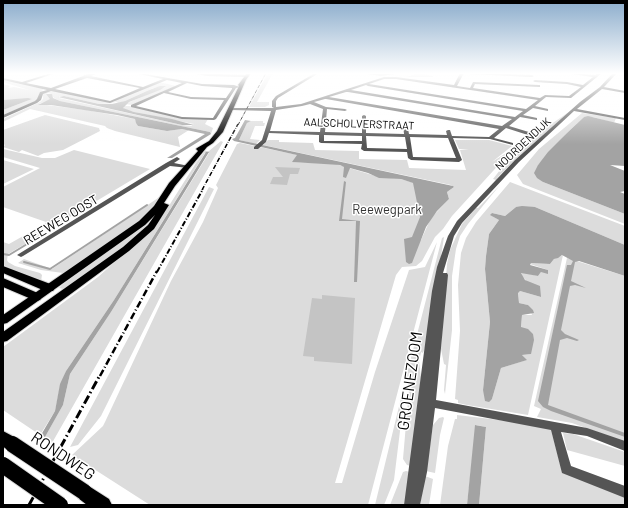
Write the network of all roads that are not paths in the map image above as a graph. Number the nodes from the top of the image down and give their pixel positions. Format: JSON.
{"nodes":[{"id":1,"x":40,"y":97,"type":"edge"},
{"id":2,"x":86,"y":97,"type":"edge"},
{"id":3,"x":123,"y":97,"type":"edge"},
{"id":4,"x":153,"y":97,"type":"edge"},
{"id":5,"x":185,"y":97,"type":"edge"},
{"id":6,"x":229,"y":97,"type":"edge"},
{"id":7,"x":234,"y":97,"type":"edge"},
{"id":8,"x":277,"y":97,"type":"edge"},
{"id":9,"x":329,"y":97,"type":"edge"},
{"id":10,"x":384,"y":97,"type":"edge"},
{"id":11,"x":444,"y":97,"type":"edge"},
{"id":12,"x":533,"y":97,"type":"edge"},
{"id":13,"x":569,"y":97,"type":"edge"},
{"id":14,"x":590,"y":97,"type":"edge"},
{"id":15,"x":325,"y":98,"type":"junction"},
{"id":16,"x":543,"y":98,"type":"junction"},
{"id":17,"x":227,"y":99,"type":"junction"},
{"id":18,"x":310,"y":102,"type":"junction"},
{"id":19,"x":532,"y":106,"type":"junction"},
{"id":20,"x":325,"y":108,"type":"junction"},
{"id":21,"x":230,"y":109,"type":"junction"},
{"id":22,"x":273,"y":109,"type":"junction"},
{"id":23,"x":345,"y":110,"type":"dead end"},
{"id":24,"x":527,"y":110,"type":"junction"},
{"id":25,"x":546,"y":110,"type":"dead end"},
{"id":26,"x":574,"y":110,"type":"junction"},
{"id":27,"x":364,"y":116,"type":"dead end"},
{"id":28,"x":3,"y":117,"type":"edge"},
{"id":29,"x":518,"y":117,"type":"junction"},
{"id":30,"x":535,"y":119,"type":"dead end"},
{"id":31,"x":625,"y":119,"type":"edge"},
{"id":32,"x":405,"y":124,"type":"dead end"},
{"id":33,"x":505,"y":127,"type":"junction"},
{"id":34,"x":448,"y":131,"type":"dead end"},
{"id":35,"x":268,"y":132,"type":"junction"},
{"id":36,"x":322,"y":133,"type":"junction"},
{"id":37,"x":364,"y":134,"type":"junction"},
{"id":38,"x":530,"y":134,"type":"dead end"},
{"id":39,"x":407,"y":136,"type":"junction"},
{"id":40,"x":450,"y":137,"type":"junction"},
{"id":41,"x":490,"y":138,"type":"junction"},
{"id":42,"x":364,"y":143,"type":"junction"},
{"id":43,"x":511,"y":144,"type":"dead end"},
{"id":44,"x":256,"y":148,"type":"dead end"},
{"id":45,"x":410,"y":151,"type":"junction"},
{"id":46,"x":186,"y":165,"type":"junction"},
{"id":47,"x":176,"y":182,"type":"junction"},
{"id":48,"x":451,"y":236,"type":"joint"},
{"id":49,"x":21,"y":255,"type":"dead end"},
{"id":50,"x":3,"y":269,"type":"edge"},
{"id":51,"x":3,"y":282,"type":"edge"},
{"id":52,"x":49,"y":288,"type":"junction"},
{"id":53,"x":64,"y":294,"type":"junction"},
{"id":54,"x":36,"y":297,"type":"junction"},
{"id":55,"x":50,"y":303,"type":"junction"},
{"id":56,"x":3,"y":320,"type":"edge"},
{"id":57,"x":3,"y":338,"type":"edge"},
{"id":58,"x":427,"y":403,"type":"junction"},
{"id":59,"x":555,"y":427,"type":"junction"},
{"id":60,"x":7,"y":441,"type":"edge"},
{"id":61,"x":625,"y":446,"type":"edge"},
{"id":62,"x":3,"y":465,"type":"edge"},
{"id":63,"x":625,"y":492,"type":"edge"},
{"id":64,"x":60,"y":505,"type":"edge"},
{"id":65,"x":103,"y":505,"type":"edge"},
{"id":66,"x":410,"y":505,"type":"edge"},
{"id":67,"x":414,"y":505,"type":"edge"}],
"edges":[{"from":1,"to":28,"type":"street"},
{"from":2,"to":3,"type":"street"},
{"from":4,"to":17,"type":"street"},
{"from":5,"to":17,"type":"street"},
{"from":6,"to":17,"type":"street"},
{"from":7,"to":21,"type":"main road"},
{"from":8,"to":22,"type":"street"},
{"from":9,"to":15,"type":"street"},
{"from":10,"to":29,"type":"street"},
{"from":11,"to":24,"type":"street"},
{"from":12,"to":16,"type":"street"},
{"from":13,"to":16,"type":"street"},
{"from":14,"to":26,"type":"street","name":"NOORDENDIJK"},
{"from":15,"to":18,"type":"street"},
{"from":15,"to":33,"type":"street"},
{"from":16,"to":19,"type":"street"},
{"from":18,"to":20,"type":"street"},
{"from":18,"to":22,"type":"street"},
{"from":19,"to":24,"type":"street"},
{"from":19,"to":25,"type":"street"},
{"from":20,"to":23,"type":"street"},
{"from":20,"to":36,"type":"street"},
{"from":21,"to":22,"type":"street"},
{"from":21,"to":46,"type":"main road"},
{"from":22,"to":35,"type":"street"},
{"from":24,"to":29,"type":"street"},
{"from":26,"to":31,"type":"street"},
{"from":26,"to":48,"type":"street","name":"NOORDENDIJK"},
{"from":27,"to":37,"type":"street"},
{"from":29,"to":30,"type":"street"},
{"from":29,"to":33,"type":"street"},
{"from":32,"to":39,"type":"street"},
{"from":33,"to":38,"type":"street"},
{"from":33,"to":41,"type":"street"},
{"from":34,"to":40,"type":"street"},
{"from":35,"to":36,"type":"street","name":"AALSCHOLVERSTRAAT"},
{"from":35,"to":44,"type":"street"},
{"from":36,"to":37,"type":"street","name":"AALSCHOLVERSTRAAT"},
{"from":36,"to":42,"type":"street"},
{"from":37,"to":39,"type":"street","name":"AALSCHOLVERSTRAAT"},
{"from":37,"to":42,"type":"street"},
{"from":39,"to":40,"type":"street","name":"AALSCHOLVERSTRAAT"},
{"from":39,"to":45,"type":"street"},
{"from":40,"to":41,"type":"street","name":"AALSCHOLVERSTRAAT"},
{"from":40,"to":45,"type":"street"},
{"from":41,"to":43,"type":"street","name":"AALSCHOLVERSTRAAT"},
{"from":42,"to":45,"type":"street"},
{"from":46,"to":47,"type":"main road"},
{"from":46,"to":49,"type":"street","name":"REEWEG OOST"},
{"from":47,"to":52,"type":"main road"},
{"from":47,"to":53,"type":"main road"},
{"from":48,"to":58,"type":"street","name":"GROENEZOOM"},
{"from":50,"to":52,"type":"highway"},
{"from":51,"to":54,"type":"highway"},
{"from":52,"to":53,"type":"main road"},
{"from":52,"to":54,"type":"main road"},
{"from":53,"to":55,"type":"main road"},
{"from":54,"to":55,"type":"main road"},
{"from":54,"to":56,"type":"main road"},
{"from":55,"to":57,"type":"main road"},
{"from":58,"to":59,"type":"street"},
{"from":58,"to":66,"type":"street","name":"GROENEZOOM"},
{"from":58,"to":67,"type":"street","name":"GROENEZOOM"},
{"from":59,"to":61,"type":"street"},
{"from":59,"to":63,"type":"street"},
{"from":60,"to":65,"type":"highway","name":"RONDWEG","bridge":true},
{"from":62,"to":64,"type":"highway","bridge":true}]}
